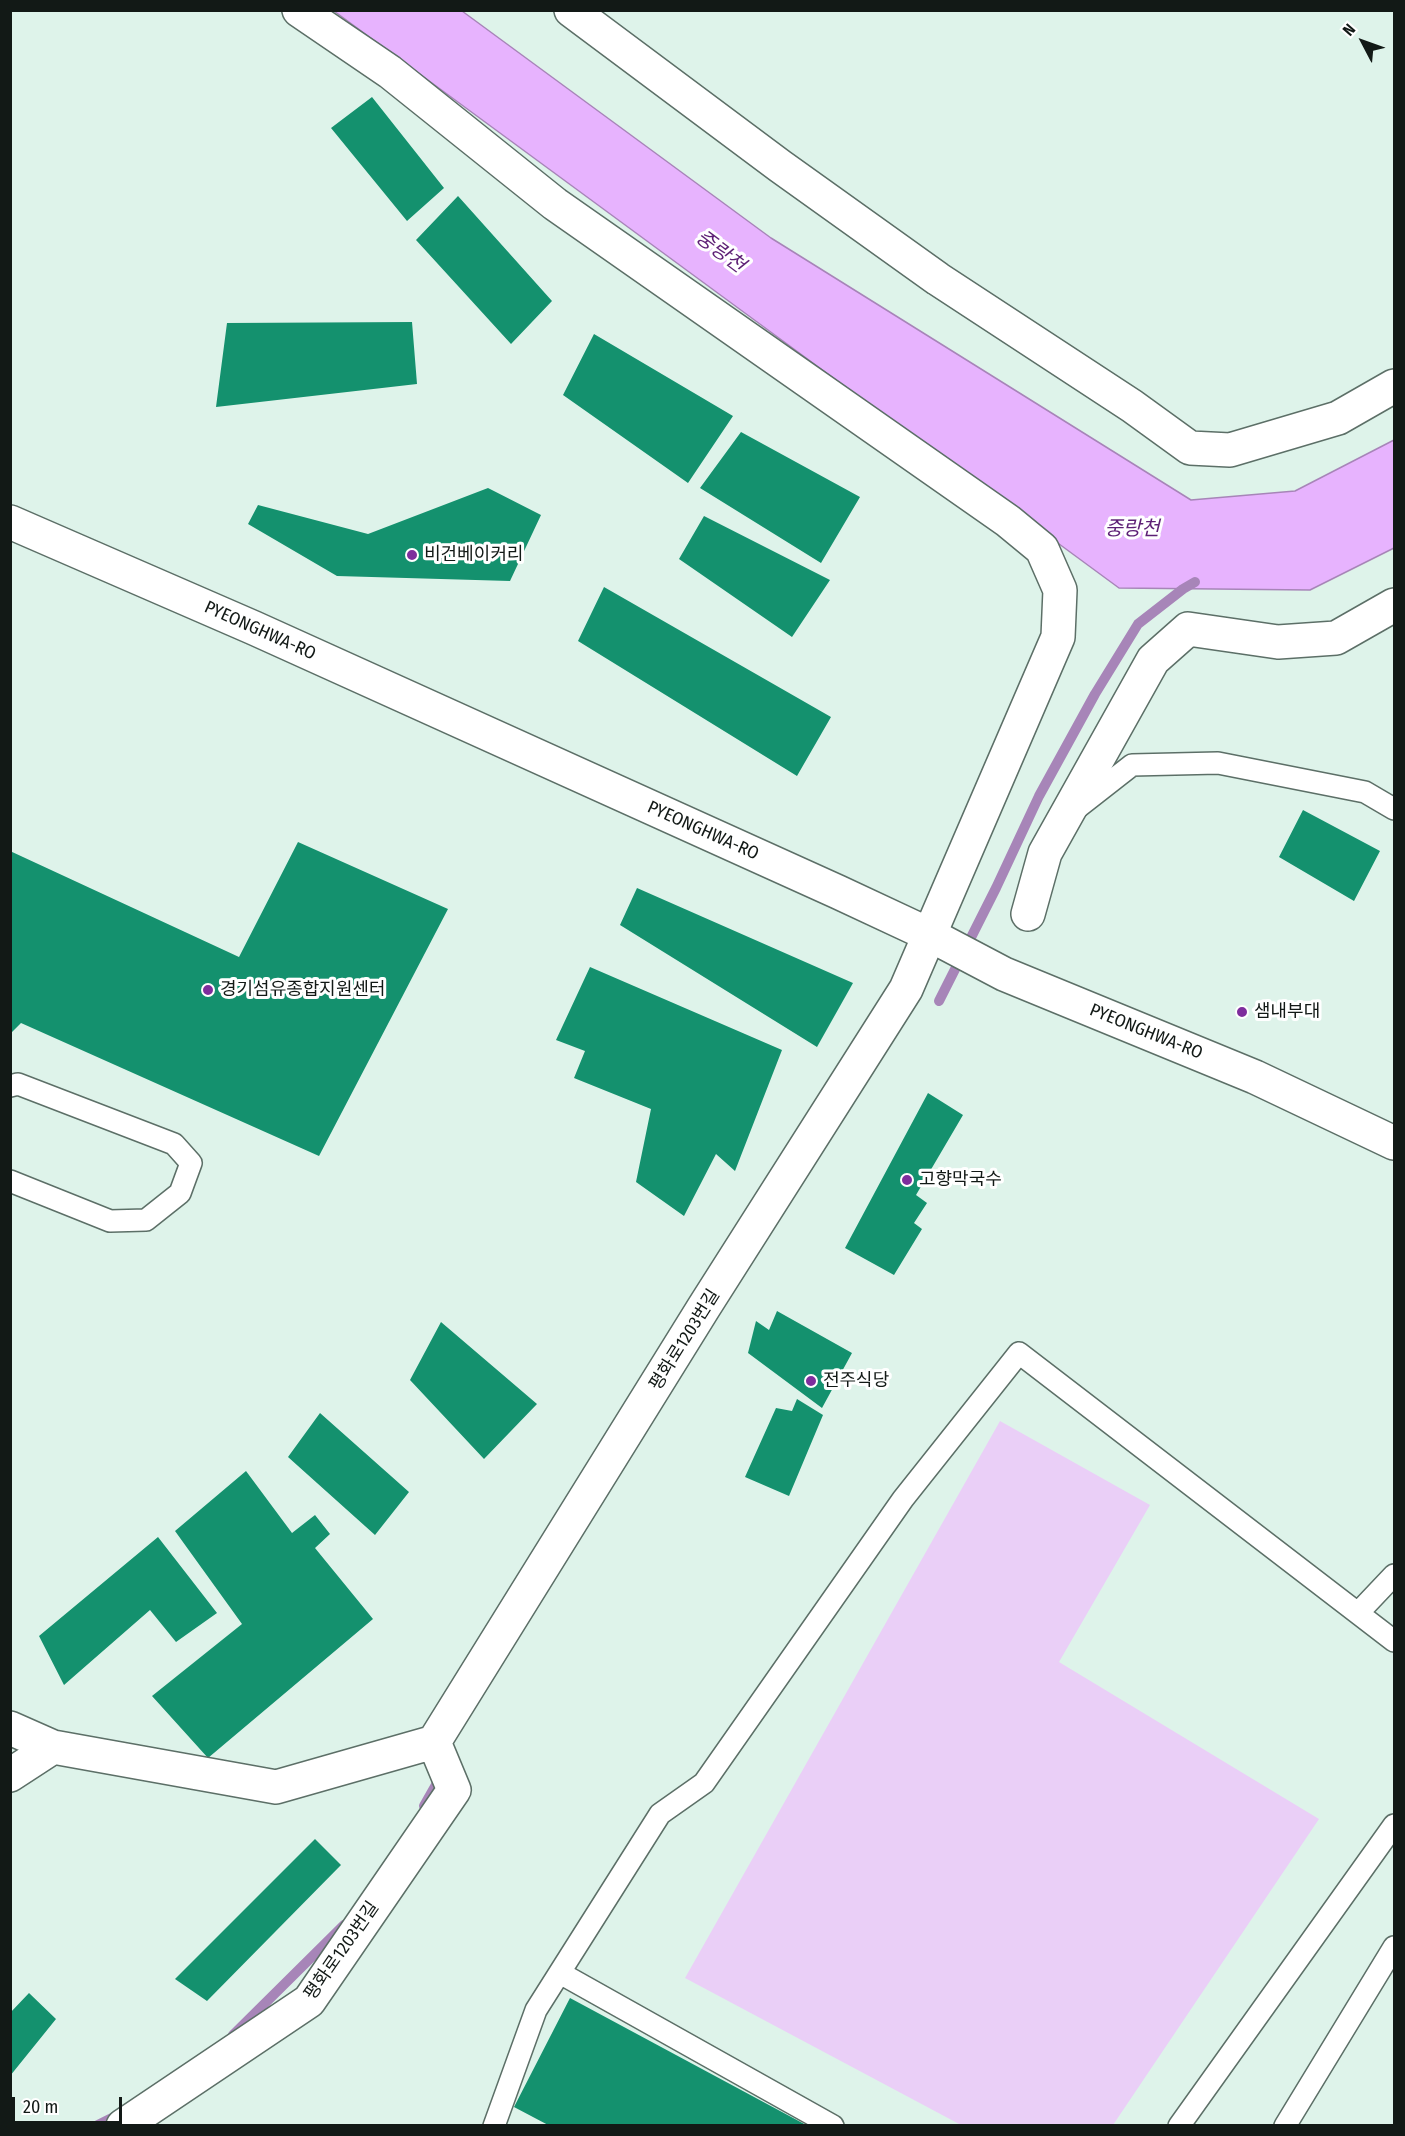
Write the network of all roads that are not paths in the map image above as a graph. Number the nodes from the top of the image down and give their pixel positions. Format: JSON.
{"nodes":[{"id":1,"x":298,"y":10,"type":"edge"},
{"id":2,"x":571,"y":10,"type":"edge"},
{"id":3,"x":1395,"y":386,"type":"edge"},
{"id":4,"x":10,"y":522,"type":"edge"},
{"id":5,"x":1395,"y":605,"type":"edge"},
{"id":6,"x":1395,"y":809,"type":"edge"},
{"id":7,"x":1067,"y":815,"type":"junction"},
{"id":8,"x":1028,"y":915,"type":"dead end"},
{"id":9,"x":939,"y":940,"type":"junction"},
{"id":10,"x":10,"y":1086,"type":"edge"},
{"id":11,"x":1395,"y":1143,"type":"edge"},
{"id":12,"x":10,"y":1181,"type":"edge"},
{"id":13,"x":1395,"y":1575,"type":"edge"},
{"id":14,"x":1358,"y":1613,"type":"junction"},
{"id":15,"x":1395,"y":1641,"type":"edge"},
{"id":16,"x":10,"y":1728,"type":"edge"},
{"id":17,"x":434,"y":1742,"type":"junction"},
{"id":18,"x":53,"y":1747,"type":"junction"},
{"id":19,"x":10,"y":1775,"type":"edge"},
{"id":20,"x":1395,"y":1825,"type":"edge"},
{"id":21,"x":1395,"y":1947,"type":"edge"},
{"id":22,"x":560,"y":1974,"type":"junction"},
{"id":23,"x":123,"y":2126,"type":"edge"},
{"id":24,"x":494,"y":2126,"type":"edge"},
{"id":25,"x":833,"y":2126,"type":"edge"},
{"id":26,"x":1179,"y":2126,"type":"edge"},
{"id":27,"x":1285,"y":2126,"type":"edge"}],
"edges":[{"from":1,"to":9,"type":"street","name":"평화로1203번길"},
{"from":2,"to":3,"type":"street"},
{"from":4,"to":9,"type":"street","name":"PYEONGHWA-RO"},
{"from":5,"to":7,"type":"street"},
{"from":6,"to":7,"type":"lane"},
{"from":7,"to":8,"type":"street"},
{"from":9,"to":11,"type":"street","name":"PYEONGHWA-RO"},
{"from":9,"to":17,"type":"street","name":"평화로1203번길"},
{"from":10,"to":12,"type":"lane"},
{"from":13,"to":14,"type":"lane"},
{"from":14,"to":15,"type":"lane"},
{"from":14,"to":22,"type":"lane"},
{"from":16,"to":18,"type":"street"},
{"from":17,"to":18,"type":"street"},
{"from":17,"to":23,"type":"street","name":"평화로1203번길"},
{"from":18,"to":19,"type":"street"},
{"from":20,"to":26,"type":"lane"},
{"from":21,"to":27,"type":"lane"},
{"from":22,"to":24,"type":"lane"},
{"from":22,"to":25,"type":"lane"}]}
